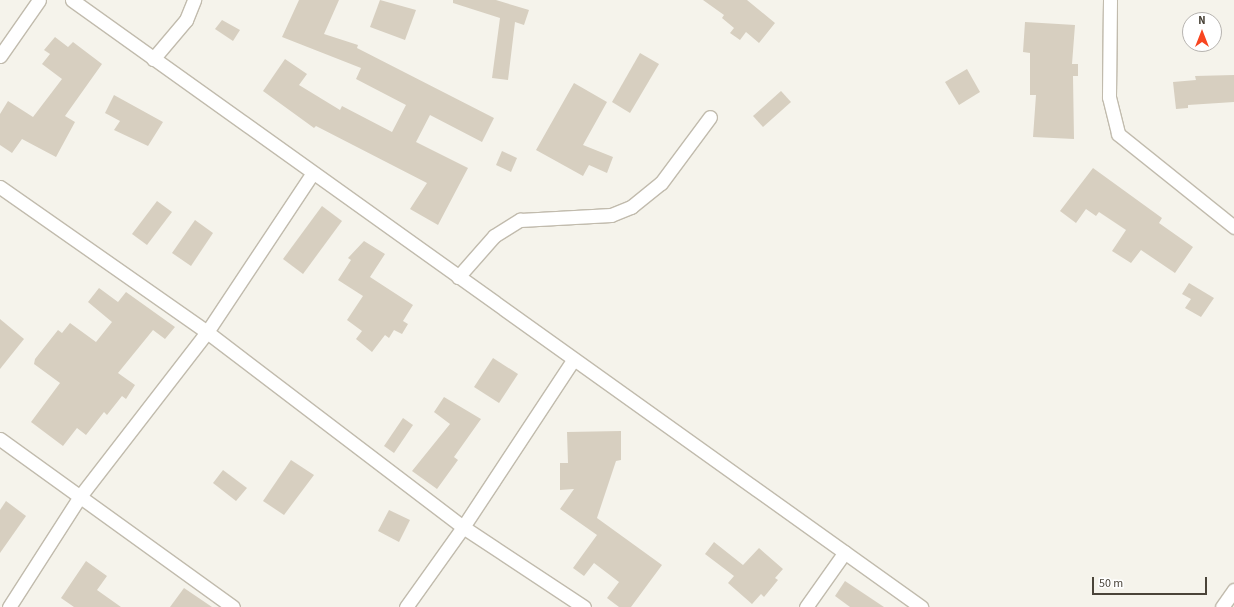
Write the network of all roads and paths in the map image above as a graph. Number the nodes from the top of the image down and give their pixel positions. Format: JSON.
{"nodes":[{"id":1,"x":39,"y":0,"type":"edge"},
{"id":2,"x":72,"y":0,"type":"edge"},
{"id":3,"x":194,"y":0,"type":"edge"},
{"id":4,"x":1110,"y":0,"type":"edge"},
{"id":5,"x":0,"y":56,"type":"edge"},
{"id":6,"x":153,"y":59,"type":"junction"},
{"id":7,"x":710,"y":117,"type":"dead end"},
{"id":8,"x":312,"y":174,"type":"junction"},
{"id":9,"x":0,"y":187,"type":"edge"},
{"id":10,"x":1234,"y":227,"type":"edge"},
{"id":11,"x":458,"y":277,"type":"junction"},
{"id":12,"x":207,"y":332,"type":"junction"},
{"id":13,"x":573,"y":360,"type":"junction"},
{"id":14,"x":0,"y":439,"type":"edge"},
{"id":15,"x":81,"y":495,"type":"junction"},
{"id":16,"x":463,"y":527,"type":"junction"},
{"id":17,"x":845,"y":552,"type":"junction"},
{"id":18,"x":1234,"y":590,"type":"edge"},
{"id":19,"x":9,"y":607,"type":"edge"},
{"id":20,"x":233,"y":607,"type":"edge"},
{"id":21,"x":406,"y":607,"type":"edge"},
{"id":22,"x":584,"y":607,"type":"edge"},
{"id":23,"x":806,"y":607,"type":"edge"},
{"id":24,"x":921,"y":607,"type":"edge"},
{"id":25,"x":1222,"y":607,"type":"edge"}],
"edges":[{"from":1,"to":5,"type":"street"},
{"from":2,"to":6,"type":"street"},
{"from":3,"to":6,"type":"street"},
{"from":4,"to":10,"type":"street"},
{"from":6,"to":8,"type":"street"},
{"from":7,"to":11,"type":"street"},
{"from":8,"to":11,"type":"street"},
{"from":8,"to":12,"type":"street"},
{"from":9,"to":12,"type":"street"},
{"from":11,"to":13,"type":"street"},
{"from":12,"to":15,"type":"street"},
{"from":12,"to":16,"type":"street"},
{"from":13,"to":16,"type":"street"},
{"from":13,"to":17,"type":"street"},
{"from":14,"to":15,"type":"street"},
{"from":15,"to":19,"type":"street"},
{"from":15,"to":20,"type":"street"},
{"from":16,"to":21,"type":"street"},
{"from":16,"to":22,"type":"street"},
{"from":17,"to":23,"type":"street"},
{"from":17,"to":24,"type":"street"},
{"from":18,"to":25,"type":"street"}]}
